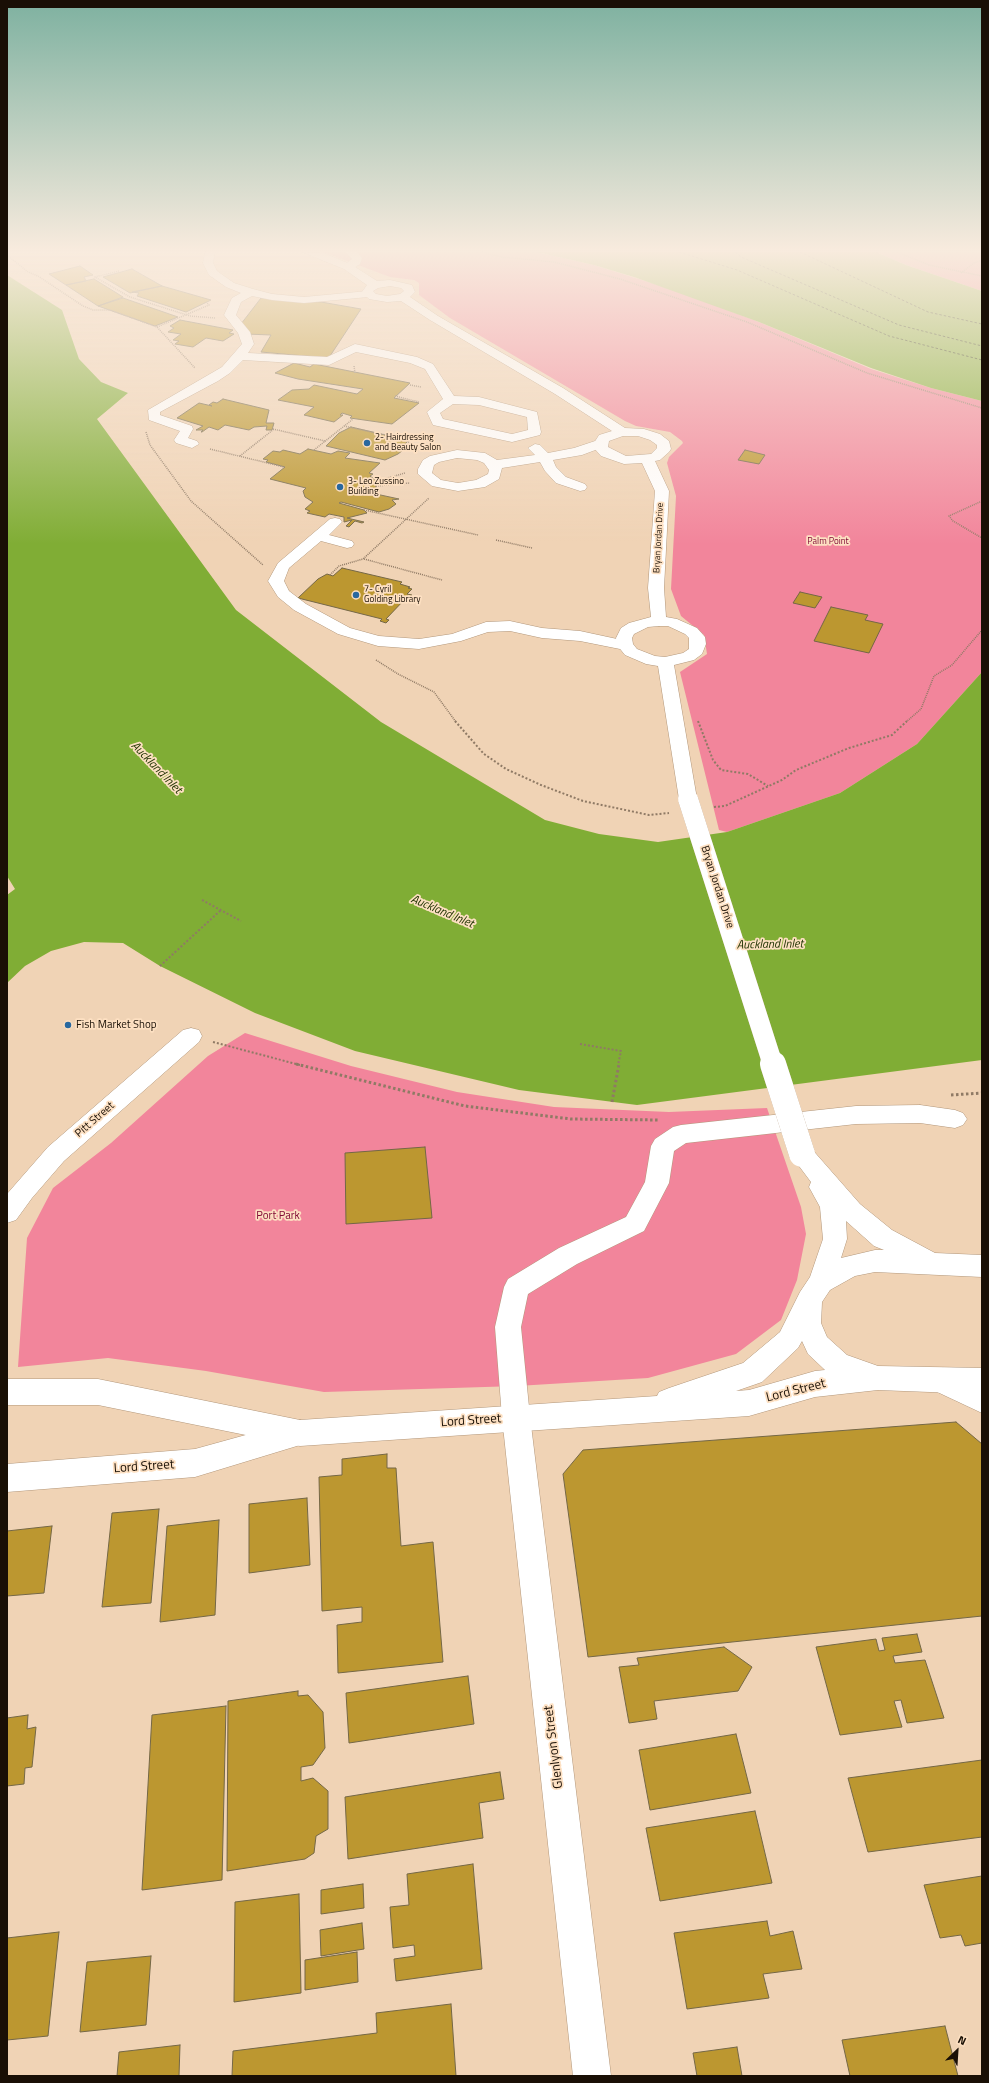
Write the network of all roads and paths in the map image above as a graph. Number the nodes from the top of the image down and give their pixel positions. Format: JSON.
{"nodes":[{"id":1,"x":178,"y":349,"type":"edge"},
{"id":2,"x":245,"y":349,"type":"edge"},
{"id":3,"x":353,"y":349,"type":"edge"},
{"id":4,"x":359,"y":349,"type":"edge"},
{"id":5,"x":487,"y":349,"type":"edge"},
{"id":6,"x":811,"y":349,"type":"edge"},
{"id":7,"x":240,"y":356,"type":"junction"},
{"id":8,"x":197,"y":371,"type":"dead end"},
{"id":9,"x":396,"y":396,"type":"dead end"},
{"id":10,"x":450,"y":400,"type":"junction"},
{"id":11,"x":423,"y":402,"type":"dead end"},
{"id":12,"x":982,"y":408,"type":"edge"},
{"id":13,"x":353,"y":419,"type":"dead end"},
{"id":14,"x":344,"y":426,"type":"junction"},
{"id":15,"x":144,"y":429,"type":"dead end"},
{"id":16,"x":622,"y":432,"type":"junction"},
{"id":17,"x":521,"y":436,"type":"junction"},
{"id":18,"x":325,"y":441,"type":"junction"},
{"id":19,"x":192,"y":444,"type":"joint"},
{"id":20,"x":603,"y":448,"type":"junction"},
{"id":21,"x":314,"y":450,"type":"dead end"},
{"id":22,"x":420,"y":453,"type":"dead end"},
{"id":23,"x":239,"y":456,"type":"junction"},
{"id":24,"x":545,"y":457,"type":"junction"},
{"id":25,"x":647,"y":459,"type":"junction"},
{"id":26,"x":494,"y":465,"type":"dead end"},
{"id":27,"x":284,"y":467,"type":"dead end"},
{"id":28,"x":405,"y":474,"type":"dead end"},
{"id":29,"x":377,"y":481,"type":"dead end"},
{"id":30,"x":412,"y":483,"type":"dead end"},
{"id":31,"x":376,"y":486,"type":"dead end"},
{"id":32,"x":580,"y":488,"type":"dead end"},
{"id":33,"x":431,"y":495,"type":"dead end"},
{"id":34,"x":982,"y":501,"type":"edge"},
{"id":35,"x":364,"y":510,"type":"dead end"},
{"id":36,"x":406,"y":519,"type":"junction"},
{"id":37,"x":335,"y":522,"type":"dead end"},
{"id":38,"x":478,"y":535,"type":"dead end"},
{"id":39,"x":318,"y":536,"type":"junction"},
{"id":40,"x":982,"y":538,"type":"edge"},
{"id":41,"x":496,"y":540,"type":"dead end"},
{"id":42,"x":347,"y":544,"type":"dead end"},
{"id":43,"x":532,"y":548,"type":"dead end"},
{"id":44,"x":363,"y":559,"type":"junction"},
{"id":45,"x":265,"y":568,"type":"dead end"},
{"id":46,"x":330,"y":575,"type":"dead end"},
{"id":47,"x":442,"y":580,"type":"dead end"},
{"id":48,"x":659,"y":621,"type":"junction"},
{"id":49,"x":982,"y":630,"type":"edge"},
{"id":50,"x":626,"y":638,"type":"junction"},
{"id":51,"x":372,"y":658,"type":"dead end"},
{"id":52,"x":666,"y":662,"type":"junction"},
{"id":53,"x":696,"y":716,"type":"dead end"},
{"id":54,"x":768,"y":787,"type":"junction"},
{"id":55,"x":710,"y":808,"type":"dead end"},
{"id":56,"x":672,"y":812,"type":"dead end"},
{"id":57,"x":202,"y":900,"type":"dead end"},
{"id":58,"x":221,"y":910,"type":"junction"},
{"id":59,"x":241,"y":920,"type":"dead end"},
{"id":60,"x":160,"y":966,"type":"dead end"},
{"id":61,"x":191,"y":1036,"type":"joint"},
{"id":62,"x":580,"y":1044,"type":"dead end"},
{"id":63,"x":982,"y":1093,"type":"edge"},
{"id":64,"x":945,"y":1095,"type":"dead end"},
{"id":65,"x":612,"y":1102,"type":"dead end"},
{"id":66,"x":955,"y":1119,"type":"dead end"},
{"id":67,"x":664,"y":1120,"type":"dead end"},
{"id":68,"x":802,"y":1154,"type":"junction"},
{"id":69,"x":7,"y":1213,"type":"edge"},
{"id":70,"x":935,"y":1263,"type":"junction"},
{"id":71,"x":982,"y":1266,"type":"edge"},
{"id":72,"x":815,"y":1291,"type":"junction"},
{"id":73,"x":878,"y":1378,"type":"junction"},
{"id":74,"x":943,"y":1381,"type":"junction"},
{"id":75,"x":982,"y":1381,"type":"edge"},
{"id":76,"x":7,"y":1392,"type":"edge"},
{"id":77,"x":982,"y":1400,"type":"edge"},
{"id":78,"x":642,"y":1410,"type":"junction"},
{"id":79,"x":516,"y":1417,"type":"junction"},
{"id":80,"x":300,"y":1433,"type":"junction"},
{"id":81,"x":7,"y":1478,"type":"edge"},
{"id":82,"x":592,"y":2076,"type":"edge"}],
"edges":[{"from":1,"to":8,"type":"path"},
{"from":2,"to":7,"type":"main road"},
{"from":3,"to":7,"type":"main road"},
{"from":4,"to":10,"type":"main road"},
{"from":5,"to":16,"type":"main road"},
{"from":6,"to":12,"type":"path"},
{"from":7,"to":19,"type":"main road"},
{"from":9,"to":11,"type":"path"},
{"from":10,"to":17,"type":"main road"},
{"from":10,"to":17,"type":"main road"},
{"from":13,"to":14,"type":"path"},
{"from":14,"to":18,"type":"path"},
{"from":14,"to":22,"type":"path"},
{"from":15,"to":45,"type":"path"},
{"from":16,"to":20,"type":"main road"},
{"from":16,"to":25,"type":"main road"},
{"from":17,"to":24,"type":"main road"},
{"from":18,"to":21,"type":"path"},
{"from":18,"to":23,"type":"path"},
{"from":19,"to":23,"type":"path"},
{"from":20,"to":24,"type":"main road"},
{"from":20,"to":25,"type":"main road"},
{"from":23,"to":27,"type":"path"},
{"from":24,"to":26,"type":"main road"},
{"from":24,"to":32,"type":"main road"},
{"from":25,"to":48,"type":"main road","name":"Bryan Jordan Drive"},
{"from":28,"to":29,"type":"path"},
{"from":30,"to":31,"type":"path"},
{"from":33,"to":36,"type":"path"},
{"from":34,"to":40,"type":"path"},
{"from":35,"to":36,"type":"path"},
{"from":36,"to":38,"type":"path"},
{"from":36,"to":44,"type":"path"},
{"from":37,"to":39,"type":"main road"},
{"from":39,"to":42,"type":"main road"},
{"from":39,"to":50,"type":"main road"},
{"from":41,"to":43,"type":"path"},
{"from":44,"to":46,"type":"path"},
{"from":44,"to":47,"type":"path"},
{"from":48,"to":50,"type":"main road"},
{"from":48,"to":52,"type":"main road"},
{"from":49,"to":54,"type":"path"},
{"from":50,"to":52,"type":"main road"},
{"from":51,"to":56,"type":"path"},
{"from":52,"to":68,"type":"main road","name":"Bryan Jordan Drive","bridge":true},
{"from":53,"to":54,"type":"path"},
{"from":54,"to":55,"type":"path"},
{"from":57,"to":58,"type":"path"},
{"from":58,"to":59,"type":"path"},
{"from":58,"to":60,"type":"path"},
{"from":61,"to":67,"type":"path"},
{"from":61,"to":69,"type":"main road","name":"Pitt Street"},
{"from":62,"to":65,"type":"path"},
{"from":63,"to":64,"type":"path"},
{"from":66,"to":79,"type":"main road","name":"Glenlyon Street"},
{"from":68,"to":70,"type":"main road","name":"Bryan Jordan Drive"},
{"from":68,"to":72,"type":"main road","name":"Bryan Jordan Drive"},
{"from":70,"to":71,"type":"main road"},
{"from":70,"to":72,"type":"main road"},
{"from":72,"to":73,"type":"main road"},
{"from":72,"to":78,"type":"main road","name":"Lord Street"},
{"from":73,"to":74,"type":"main road"},
{"from":73,"to":78,"type":"main road","name":"Lord Street"},
{"from":74,"to":75,"type":"main road"},
{"from":74,"to":77,"type":"main road"},
{"from":76,"to":80,"type":"main road","name":"Lord Street"},
{"from":78,"to":79,"type":"main road","name":"Lord Street"},
{"from":79,"to":80,"type":"main road","name":"Lord Street"},
{"from":79,"to":82,"type":"main road","name":"Glenlyon Street"},
{"from":80,"to":81,"type":"main road","name":"Lord Street"}]}
